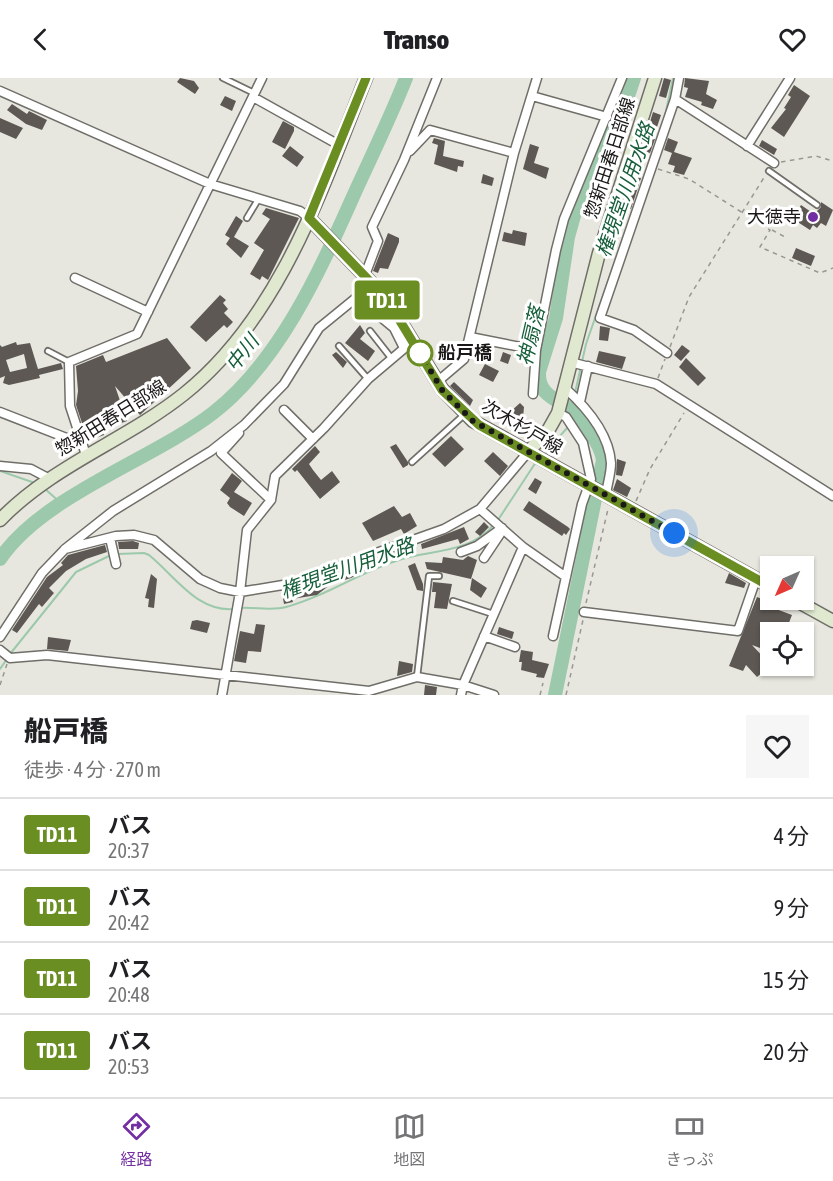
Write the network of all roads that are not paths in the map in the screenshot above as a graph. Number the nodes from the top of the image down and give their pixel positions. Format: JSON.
{"nodes":[{"id":1,"x":224,"y":78,"type":"edge"},
{"id":2,"x":262,"y":78,"type":"edge"},
{"id":3,"x":366,"y":78,"type":"edge"},
{"id":4,"x":437,"y":78,"type":"edge"},
{"id":5,"x":537,"y":78,"type":"edge"},
{"id":6,"x":622,"y":78,"type":"edge"},
{"id":7,"x":655,"y":78,"type":"edge"},
{"id":8,"x":679,"y":78,"type":"edge"},
{"id":9,"x":790,"y":78,"type":"edge"},
{"id":10,"x":0,"y":91,"type":"edge"},
{"id":11,"x":253,"y":95,"type":"junction"},
{"id":12,"x":532,"y":96,"type":"junction"},
{"id":13,"x":675,"y":99,"type":"junction"},
{"id":14,"x":607,"y":117,"type":"junction"},
{"id":15,"x":339,"y":145,"type":"junction"},
{"id":16,"x":747,"y":146,"type":"junction"},
{"id":17,"x":514,"y":153,"type":"junction"},
{"id":18,"x":405,"y":155,"type":"junction"},
{"id":19,"x":774,"y":163,"type":"road end"},
{"id":20,"x":769,"y":171,"type":"road end"},
{"id":21,"x":210,"y":184,"type":"junction"},
{"id":22,"x":259,"y":198,"type":"junction"},
{"id":23,"x":817,"y":205,"type":"dead end"},
{"id":24,"x":247,"y":218,"type":"dead end"},
{"id":25,"x":309,"y":218,"type":"junction"},
{"id":26,"x":75,"y":278,"type":"dead end"},
{"id":27,"x":366,"y":281,"type":"junction"},
{"id":28,"x":148,"y":312,"type":"junction"},
{"id":29,"x":370,"y":331,"type":"dead end"},
{"id":30,"x":470,"y":337,"type":"junction"},
{"id":31,"x":409,"y":344,"type":"junction"},
{"id":32,"x":339,"y":346,"type":"dead end"},
{"id":33,"x":536,"y":350,"type":"junction"},
{"id":34,"x":48,"y":351,"type":"dead end"},
{"id":35,"x":667,"y":353,"type":"road end"},
{"id":36,"x":392,"y":359,"type":"junction"},
{"id":37,"x":69,"y":362,"type":"junction"},
{"id":38,"x":570,"y":362,"type":"junction"},
{"id":39,"x":588,"y":366,"type":"junction"},
{"id":40,"x":368,"y":380,"type":"junction"},
{"id":41,"x":437,"y":382,"type":"junction"},
{"id":42,"x":565,"y":388,"type":"junction"},
{"id":43,"x":533,"y":394,"type":"dead end"},
{"id":44,"x":580,"y":402,"type":"junction"},
{"id":45,"x":284,"y":410,"type":"dead end"},
{"id":46,"x":0,"y":412,"type":"edge"},
{"id":47,"x":558,"y":413,"type":"junction"},
{"id":48,"x":465,"y":414,"type":"junction"},
{"id":49,"x":244,"y":425,"type":"junction"},
{"id":50,"x":313,"y":439,"type":"junction"},
{"id":51,"x":84,"y":449,"type":"junction"},
{"id":52,"x":529,"y":451,"type":"junction"},
{"id":53,"x":412,"y":462,"type":"dead end"},
{"id":54,"x":0,"y":466,"type":"edge"},
{"id":55,"x":48,"y":478,"type":"junction"},
{"id":56,"x":589,"y":486,"type":"junction"},
{"id":57,"x":608,"y":496,"type":"junction"},
{"id":58,"x":833,"y":496,"type":"edge"},
{"id":59,"x":271,"y":500,"type":"junction"},
{"id":60,"x":480,"y":509,"type":"junction"},
{"id":61,"x":0,"y":520,"type":"edge"},
{"id":62,"x":501,"y":528,"type":"junction"},
{"id":63,"x":110,"y":538,"type":"junction"},
{"id":64,"x":524,"y":547,"type":"junction"},
{"id":65,"x":65,"y":549,"type":"junction"},
{"id":66,"x":461,"y":552,"type":"dead end"},
{"id":67,"x":484,"y":558,"type":"dead end"},
{"id":68,"x":116,"y":564,"type":"dead end"},
{"id":69,"x":439,"y":576,"type":"dead end"},
{"id":70,"x":566,"y":578,"type":"junction"},
{"id":71,"x":756,"y":579,"type":"junction"},
{"id":72,"x":760,"y":581,"type":"edge"},
{"id":73,"x":240,"y":592,"type":"junction"},
{"id":74,"x":453,"y":601,"type":"dead end"},
{"id":75,"x":813,"y":610,"type":"edge"},
{"id":76,"x":585,"y":612,"type":"road end"},
{"id":77,"x":494,"y":615,"type":"junction"},
{"id":78,"x":833,"y":621,"type":"edge"},
{"id":79,"x":484,"y":636,"type":"junction"},
{"id":80,"x":553,"y":636,"type":"dead end"},
{"id":81,"x":0,"y":637,"type":"edge"},
{"id":82,"x":515,"y":646,"type":"dead end"},
{"id":83,"x":0,"y":650,"type":"edge"},
{"id":84,"x":224,"y":676,"type":"junction"},
{"id":85,"x":417,"y":677,"type":"junction"},
{"id":86,"x":463,"y":685,"type":"junction"},
{"id":87,"x":222,"y":695,"type":"edge"},
{"id":88,"x":461,"y":695,"type":"edge"},
{"id":89,"x":494,"y":695,"type":"edge"}],
"edges":[{"from":1,"to":11,"type":"lane"},
{"from":2,"to":11,"type":"street"},
{"from":3,"to":15,"type":"main road"},
{"from":4,"to":18,"type":"street"},
{"from":5,"to":12,"type":"street"},
{"from":6,"to":14,"type":"street"},
{"from":7,"to":38,"type":"main road","name":"惣新田春日部線"},
{"from":8,"to":13,"type":"street"},
{"from":9,"to":16,"type":"street"},
{"from":10,"to":21,"type":"street"},
{"from":11,"to":15,"type":"street"},
{"from":11,"to":21,"type":"street"},
{"from":12,"to":14,"type":"street"},
{"from":12,"to":17,"type":"street"},
{"from":13,"to":16,"type":"street"},
{"from":13,"to":35,"type":"street"},
{"from":14,"to":33,"type":"street"},
{"from":15,"to":25,"type":"main road"},
{"from":16,"to":19,"type":"street"},
{"from":17,"to":18,"type":"street"},
{"from":17,"to":30,"type":"street"},
{"from":18,"to":27,"type":"street"},
{"from":20,"to":23,"type":"lane"},
{"from":21,"to":22,"type":"street"},
{"from":21,"to":28,"type":"street"},
{"from":22,"to":24,"type":"lane"},
{"from":22,"to":25,"type":"street"},
{"from":25,"to":27,"type":"main road","name":"次木杉戸線"},
{"from":25,"to":51,"type":"main road","name":"惣新田春日部線"},
{"from":26,"to":28,"type":"street"},
{"from":27,"to":31,"type":"main road","name":"次木杉戸線"},
{"from":27,"to":31,"type":"street"},
{"from":27,"to":49,"type":"street"},
{"from":28,"to":37,"type":"street"},
{"from":29,"to":36,"type":"lane"},
{"from":30,"to":33,"type":"street"},
{"from":30,"to":41,"type":"street"},
{"from":31,"to":36,"type":"street"},
{"from":31,"to":41,"type":"main road","name":"次木杉戸線"},
{"from":32,"to":40,"type":"lane"},
{"from":33,"to":43,"type":"street"},
{"from":34,"to":37,"type":"lane"},
{"from":36,"to":40,"type":"street"},
{"from":37,"to":51,"type":"street"},
{"from":38,"to":39,"type":"street"},
{"from":38,"to":42,"type":"main road","name":"惣新田春日部線"},
{"from":39,"to":44,"type":"street"},
{"from":39,"to":58,"type":"street"},
{"from":40,"to":50,"type":"street"},
{"from":41,"to":48,"type":"main road","name":"次木杉戸線"},
{"from":42,"to":44,"type":"street"},
{"from":42,"to":47,"type":"main road","name":"惣新田春日部線"},
{"from":44,"to":57,"type":"street"},
{"from":45,"to":50,"type":"street"},
{"from":46,"to":51,"type":"street"},
{"from":47,"to":52,"type":"main road"},
{"from":47,"to":56,"type":"street"},
{"from":48,"to":52,"type":"main road","name":"次木杉戸線"},
{"from":48,"to":53,"type":"lane"},
{"from":49,"to":59,"type":"street"},
{"from":49,"to":65,"type":"street"},
{"from":50,"to":59,"type":"street"},
{"from":51,"to":55,"type":"main road","name":"惣新田春日部線"},
{"from":52,"to":56,"type":"main road","name":"次木杉戸線"},
{"from":52,"to":60,"type":"street"},
{"from":54,"to":55,"type":"street"},
{"from":55,"to":61,"type":"main road","name":"惣新田春日部線"},
{"from":56,"to":57,"type":"main road","name":"次木杉戸線"},
{"from":56,"to":70,"type":"street"},
{"from":57,"to":71,"type":"main road"},
{"from":59,"to":73,"type":"street"},
{"from":60,"to":62,"type":"street"},
{"from":60,"to":73,"type":"street"},
{"from":62,"to":64,"type":"street"},
{"from":62,"to":66,"type":"street"},
{"from":62,"to":67,"type":"street"},
{"from":63,"to":65,"type":"street"},
{"from":63,"to":68,"type":"street"},
{"from":63,"to":73,"type":"street"},
{"from":64,"to":70,"type":"street"},
{"from":64,"to":77,"type":"street"},
{"from":65,"to":81,"type":"street"},
{"from":69,"to":85,"type":"lane"},
{"from":70,"to":80,"type":"street"},
{"from":71,"to":72,"type":"main road"},
{"from":71,"to":76,"type":"street"},
{"from":73,"to":84,"type":"street"},
{"from":74,"to":77,"type":"lane"},
{"from":75,"to":78,"type":"main road"},
{"from":77,"to":79,"type":"street"},
{"from":79,"to":82,"type":"street"},
{"from":79,"to":86,"type":"street"},
{"from":83,"to":84,"type":"street"},
{"from":84,"to":85,"type":"street"},
{"from":84,"to":87,"type":"street"},
{"from":85,"to":86,"type":"street"},
{"from":86,"to":88,"type":"street"},
{"from":86,"to":89,"type":"street"}]}
